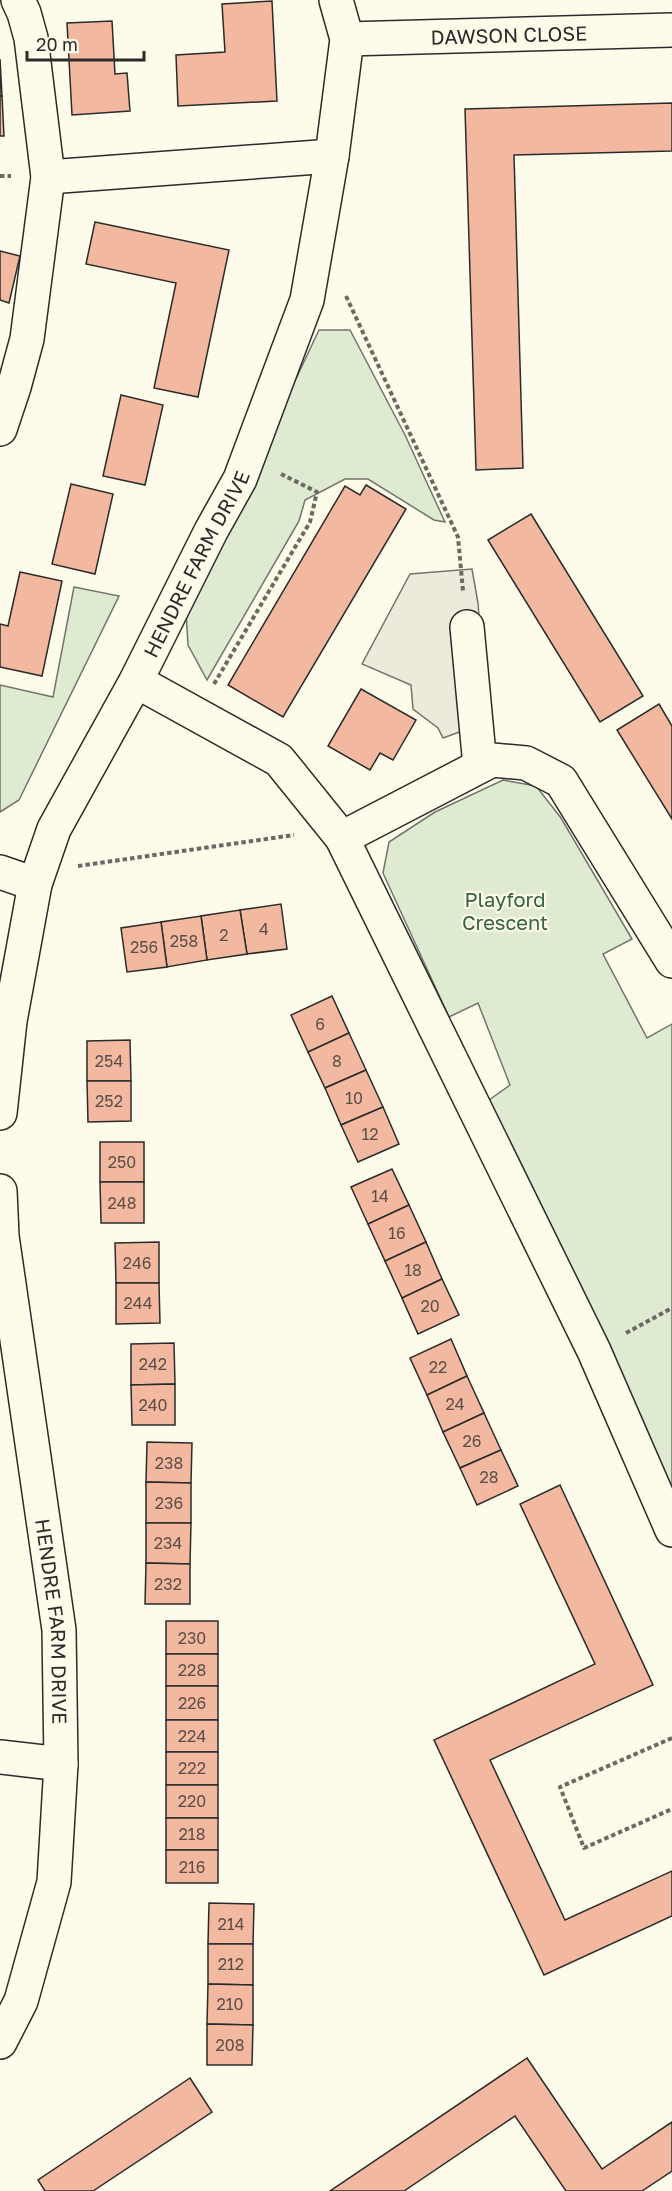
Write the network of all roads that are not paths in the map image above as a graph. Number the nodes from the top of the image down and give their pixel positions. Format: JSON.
{"nodes":[{"id":1,"x":18,"y":0,"type":"edge"},
{"id":2,"x":336,"y":0,"type":"edge"},
{"id":3,"x":672,"y":30,"type":"edge"},
{"id":4,"x":347,"y":39,"type":"junction"},
{"id":5,"x":333,"y":156,"type":"junction"},
{"id":6,"x":48,"y":177,"type":"junction"},
{"id":7,"x":0,"y":429,"type":"edge"},
{"id":8,"x":467,"y":627,"type":"road end"},
{"id":9,"x":136,"y":681,"type":"junction"},
{"id":10,"x":480,"y":766,"type":"junction"},
{"id":11,"x":338,"y":833,"type":"junction"},
{"id":12,"x":0,"y":872,"type":"edge"},
{"id":13,"x":37,"y":878,"type":"junction"},
{"id":14,"x":672,"y":961,"type":"edge"},
{"id":15,"x":0,"y":1113,"type":"edge"},
{"id":16,"x":0,"y":1191,"type":"edge"},
{"id":17,"x":672,"y":1530,"type":"edge"},
{"id":18,"x":0,"y":1756,"type":"edge"},
{"id":19,"x":61,"y":1764,"type":"junction"},
{"id":20,"x":0,"y":2042,"type":"edge"}],
"edges":[{"from":1,"to":6,"type":"street"},
{"from":2,"to":4,"type":"street","name":"HENDRE FARM DRIVE"},
{"from":3,"to":4,"type":"street","name":"DAWSON CLOSE"},
{"from":4,"to":5,"type":"street","name":"HENDRE FARM DRIVE"},
{"from":5,"to":6,"type":"street"},
{"from":5,"to":9,"type":"street","name":"HENDRE FARM DRIVE"},
{"from":6,"to":7,"type":"street"},
{"from":8,"to":10,"type":"street"},
{"from":9,"to":11,"type":"street"},
{"from":9,"to":13,"type":"street","name":"HENDRE FARM DRIVE"},
{"from":10,"to":11,"type":"street"},
{"from":10,"to":14,"type":"street"},
{"from":11,"to":17,"type":"street"},
{"from":12,"to":13,"type":"street"},
{"from":13,"to":15,"type":"street","name":"HENDRE FARM DRIVE"},
{"from":16,"to":19,"type":"street","name":"HENDRE FARM DRIVE"},
{"from":18,"to":19,"type":"street"},
{"from":19,"to":20,"type":"street","name":"HENDRE FARM DRIVE"}]}
